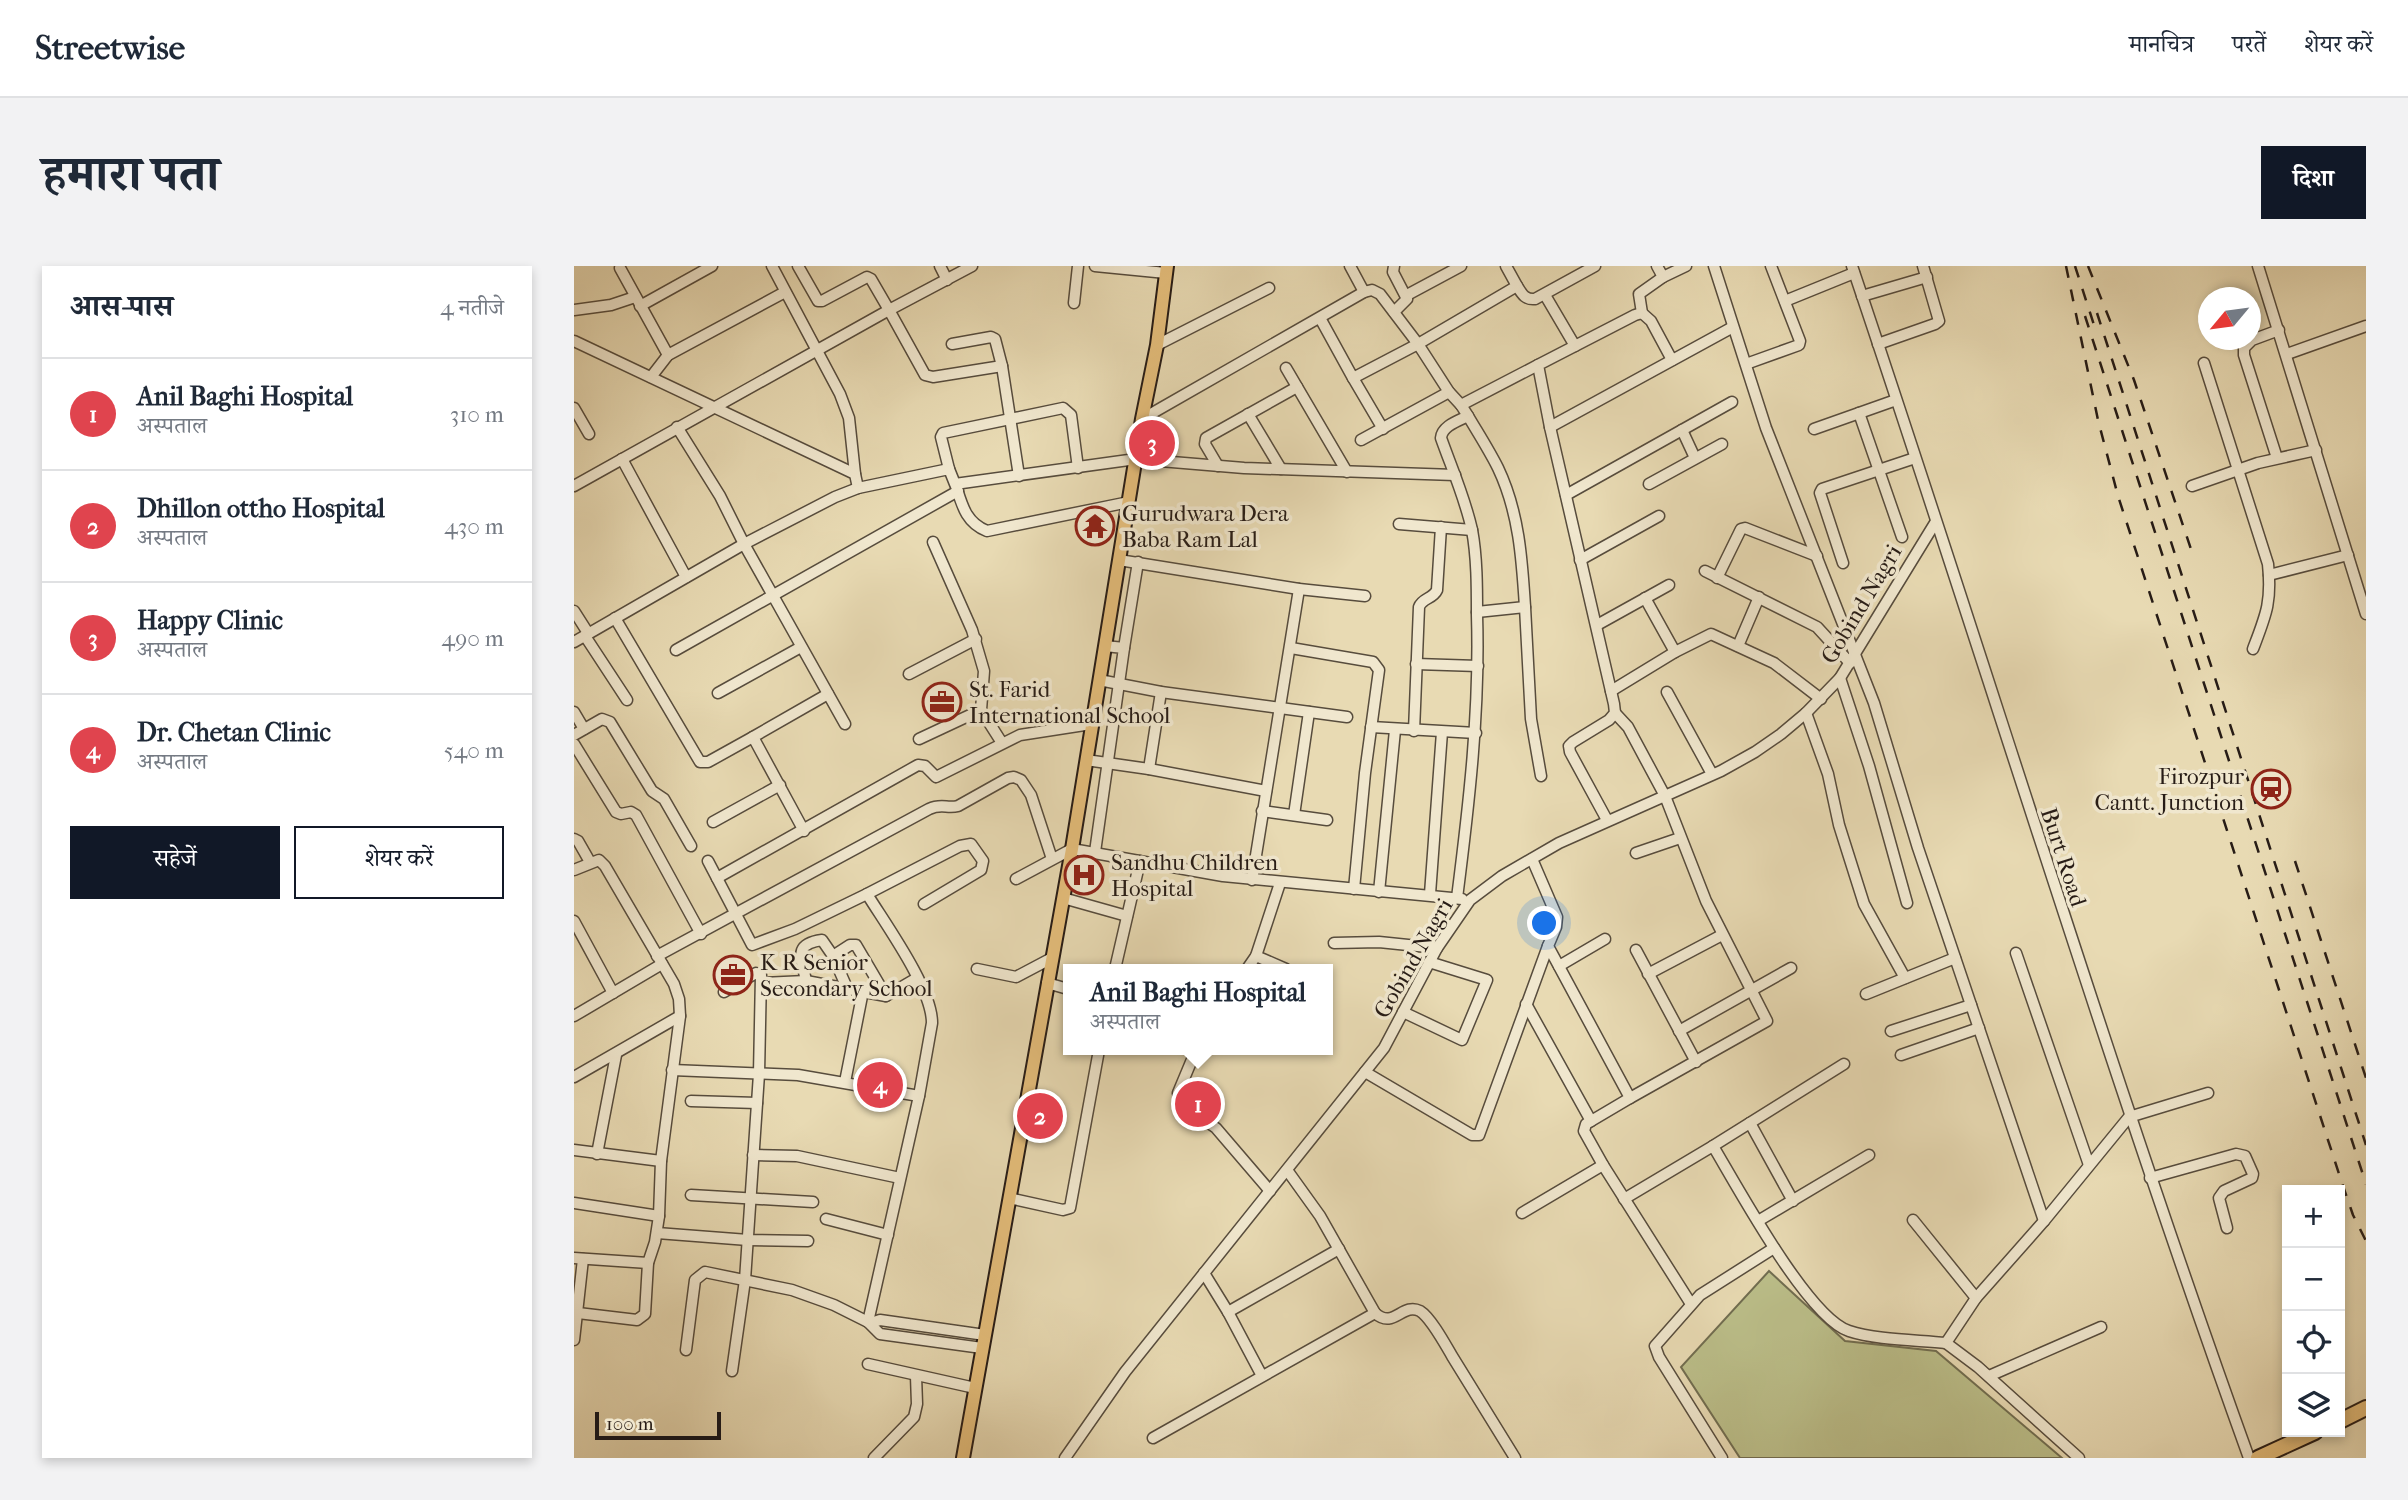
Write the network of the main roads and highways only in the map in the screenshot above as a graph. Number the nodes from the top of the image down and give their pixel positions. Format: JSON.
{"nodes":[{"id":1,"x":1167,"y":269,"type":"edge"},
{"id":2,"x":2366,"y":1408,"type":"edge"},
{"id":3,"x":2345,"y":1418,"type":"edge"},
{"id":4,"x":2304,"y":1437,"type":"edge"},
{"id":5,"x":963,"y":1458,"type":"edge"},
{"id":6,"x":2258,"y":1458,"type":"edge"}],
"edges":[{"from":1,"to":5,"type":"main road"},
{"from":2,"to":3,"type":"highway"},
{"from":4,"to":6,"type":"highway"}]}
